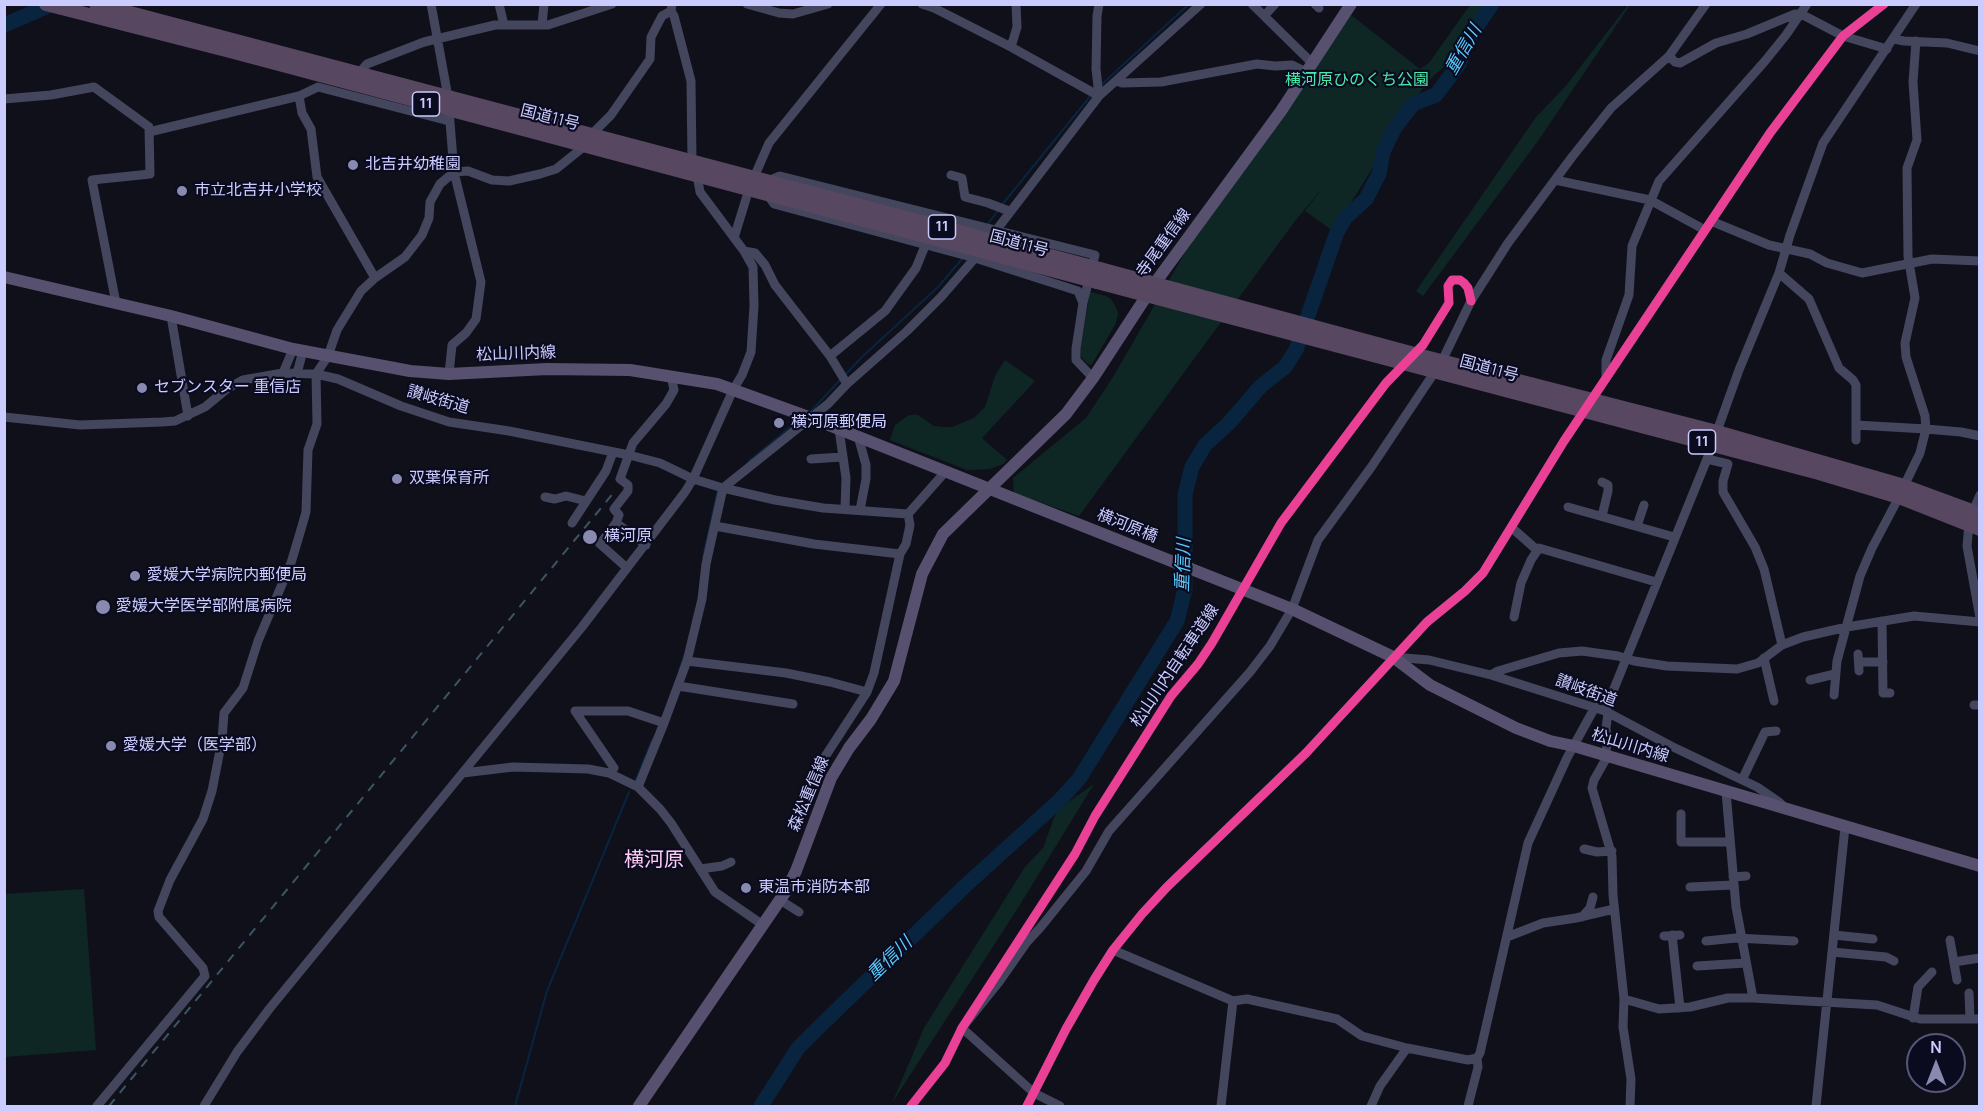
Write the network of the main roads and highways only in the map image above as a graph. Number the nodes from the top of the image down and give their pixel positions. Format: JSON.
{"nodes":[{"id":1,"x":46,"y":4,"type":"edge"},
{"id":2,"x":96,"y":4,"type":"edge"},
{"id":3,"x":1351,"y":4,"type":"edge"},
{"id":4,"x":449,"y":109,"type":"junction"},
{"id":5,"x":588,"y":140,"type":"junction"},
{"id":6,"x":751,"y":183,"type":"junction"},
{"id":7,"x":4,"y":276,"type":"edge"},
{"id":8,"x":1151,"y":288,"type":"junction"},
{"id":9,"x":1431,"y":365,"type":"junction"},
{"id":10,"x":1714,"y":439,"type":"junction"},
{"id":11,"x":989,"y":489,"type":"junction"},
{"id":12,"x":1017,"y":499,"type":"joint"},
{"id":13,"x":1975,"y":519,"type":"edge"},
{"id":14,"x":1292,"y":609,"type":"joint"},
{"id":15,"x":1980,"y":866,"type":"edge"},
{"id":16,"x":639,"y":1107,"type":"edge"}],
"edges":[{"from":1,"to":4,"type":"highway","name":"国道11号","number":"11"},
{"from":2,"to":4,"type":"highway","name":"国道11号","number":"11"},
{"from":3,"to":8,"type":"main road","name":"寺尾重信線"},
{"from":4,"to":5,"type":"highway","name":"国道11号","number":"11"},
{"from":5,"to":6,"type":"highway","name":"国道11号","number":"11"},
{"from":5,"to":6,"type":"highway","name":"国道11号","number":"11"},
{"from":6,"to":8,"type":"highway","name":"国道11号","number":"11","bridge":true},
{"from":7,"to":11,"type":"main road","name":"松山川内線"},
{"from":8,"to":9,"type":"highway","name":"国道11号","number":"11"},
{"from":8,"to":11,"type":"main road","name":"寺尾重信線"},
{"from":9,"to":10,"type":"highway","name":"国道11号","number":"11"},
{"from":9,"to":10,"type":"highway","name":"国道11号","number":"11"},
{"from":10,"to":13,"type":"highway","name":"国道11号","number":"11"},
{"from":11,"to":12,"type":"main road","name":"松山川内線"},
{"from":11,"to":16,"type":"main road","name":"森松重信線"},
{"from":12,"to":14,"type":"main road","name":"横河原橋"},
{"from":14,"to":15,"type":"main road","name":"松山川内線"}]}
